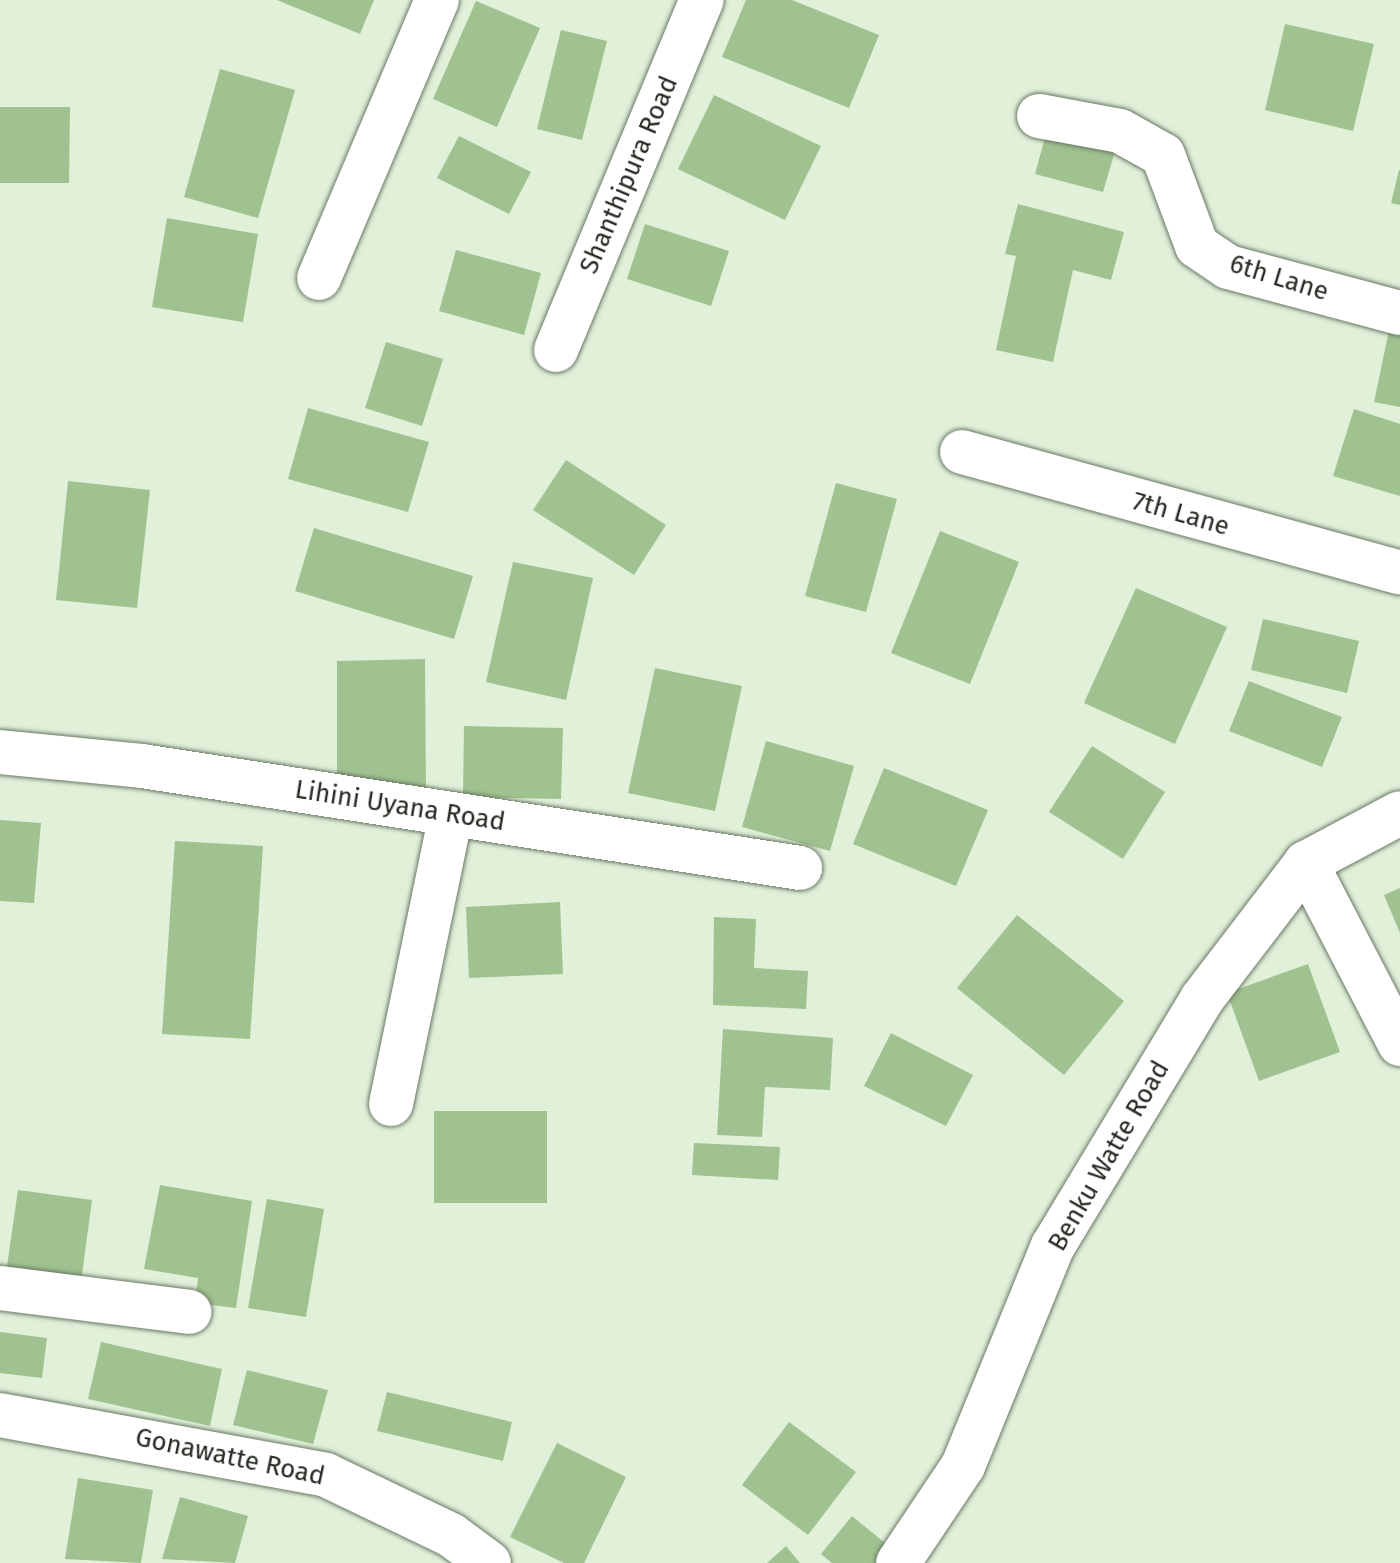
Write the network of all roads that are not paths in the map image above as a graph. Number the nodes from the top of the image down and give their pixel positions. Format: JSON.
{"nodes":[{"id":1,"x":437,"y":0,"type":"edge"},
{"id":2,"x":702,"y":0,"type":"edge"},
{"id":3,"x":1039,"y":116,"type":"dead end"},
{"id":4,"x":319,"y":278,"type":"dead end"},
{"id":5,"x":1400,"y":313,"type":"edge"},
{"id":6,"x":556,"y":350,"type":"dead end"},
{"id":7,"x":962,"y":452,"type":"dead end"},
{"id":8,"x":1400,"y":573,"type":"edge"},
{"id":9,"x":0,"y":752,"type":"edge"},
{"id":10,"x":1400,"y":813,"type":"edge"},
{"id":11,"x":451,"y":814,"type":"junction"},
{"id":12,"x":1306,"y":863,"type":"junction"},
{"id":13,"x":800,"y":868,"type":"dead end"},
{"id":14,"x":1400,"y":1044,"type":"edge"},
{"id":15,"x":391,"y":1104,"type":"dead end"},
{"id":16,"x":0,"y":1288,"type":"edge"},
{"id":17,"x":189,"y":1312,"type":"dead end"},
{"id":18,"x":0,"y":1415,"type":"edge"},
{"id":19,"x":489,"y":1563,"type":"edge"},
{"id":20,"x":898,"y":1563,"type":"edge"}],
"edges":[{"from":1,"to":4,"type":"street"},
{"from":2,"to":6,"type":"street","name":"Shanthipura Road"},
{"from":3,"to":5,"type":"street","name":"6th Lane"},
{"from":7,"to":8,"type":"street","name":"7th Lane"},
{"from":9,"to":11,"type":"street","name":"Lihini Uyana Road"},
{"from":10,"to":12,"type":"street","name":"Benku Watte Road"},
{"from":11,"to":13,"type":"street","name":"Lihini Uyana Road"},
{"from":11,"to":15,"type":"street"},
{"from":12,"to":14,"type":"street"},
{"from":12,"to":20,"type":"street","name":"Benku Watte Road"},
{"from":16,"to":17,"type":"street"},
{"from":18,"to":19,"type":"street","name":"Gonawatte Road"}]}
